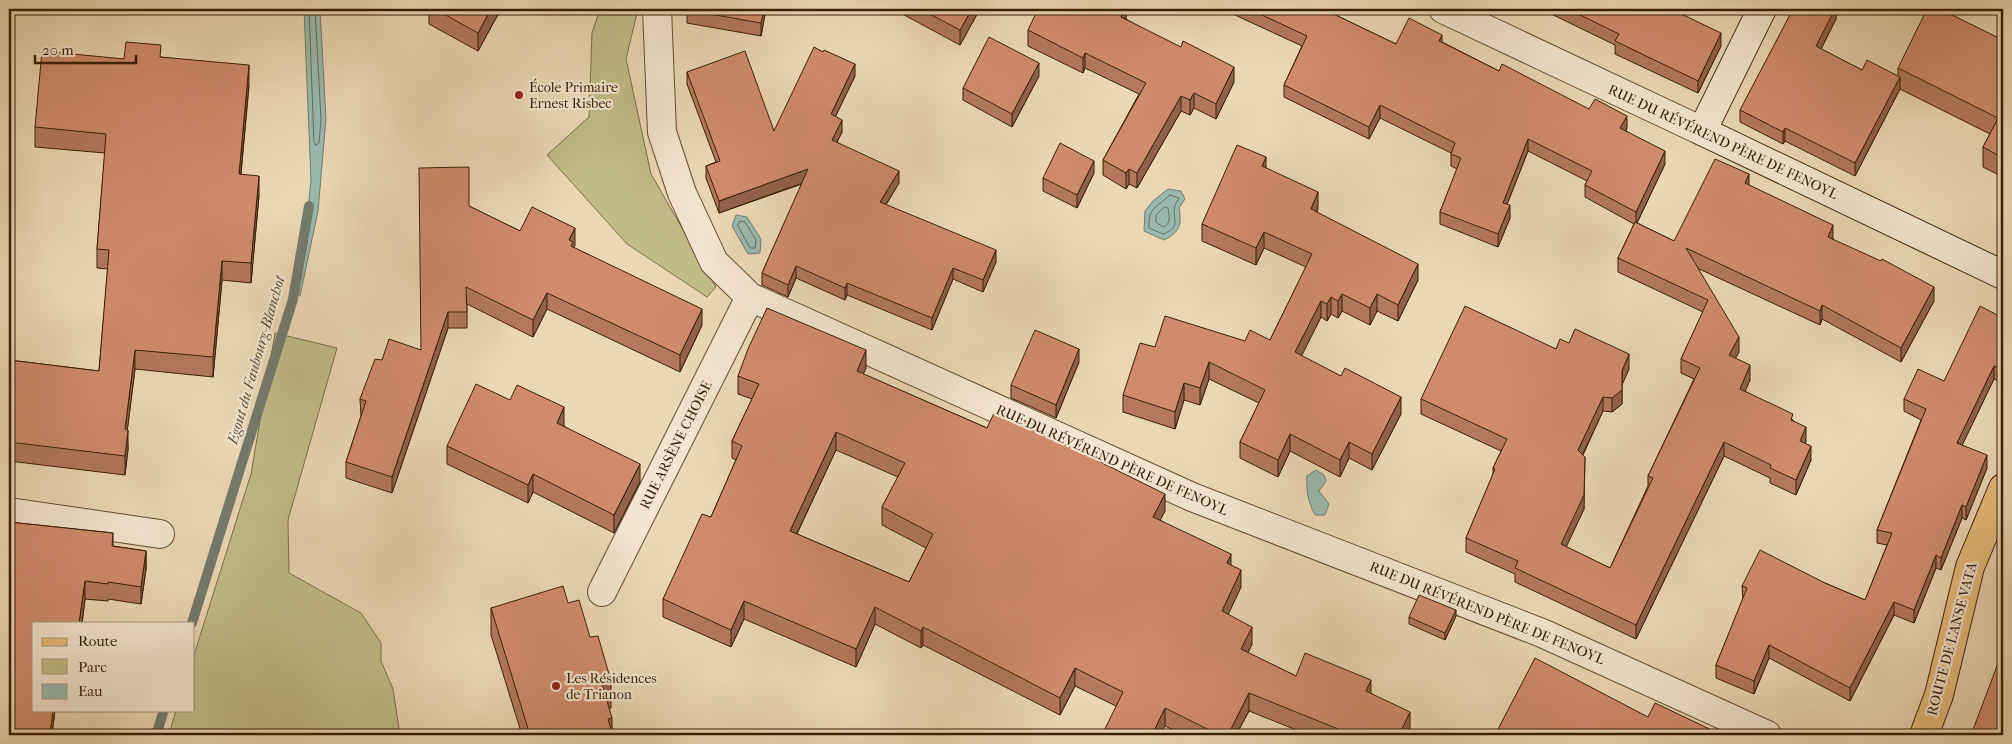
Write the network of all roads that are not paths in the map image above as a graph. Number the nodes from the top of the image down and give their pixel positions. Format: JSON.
{"nodes":[{"id":1,"x":657,"y":9,"type":"edge"},
{"id":2,"x":1443,"y":9,"type":"edge"},
{"id":3,"x":1762,"y":9,"type":"edge"},
{"id":4,"x":1702,"y":131,"type":"junction"},
{"id":5,"x":2003,"y":275,"type":"edge"},
{"id":6,"x":750,"y":297,"type":"junction"},
{"id":7,"x":2003,"y":488,"type":"edge"},
{"id":8,"x":9,"y":512,"type":"edge"},
{"id":9,"x":160,"y":534,"type":"dead end"},
{"id":10,"x":602,"y":592,"type":"dead end"},
{"id":11,"x":1767,"y":735,"type":"edge"},
{"id":12,"x":1924,"y":735,"type":"edge"}],
"edges":[{"from":1,"to":6,"type":"street","name":"RUE DU RÉVÉREND PÈRE DE FENOYL"},
{"from":2,"to":4,"type":"street","name":"RUE DU RÉVÉREND PÈRE DE FENOYL"},
{"from":3,"to":4,"type":"street"},
{"from":4,"to":5,"type":"street","name":"RUE DU RÉVÉREND PÈRE DE FENOYL"},
{"from":6,"to":10,"type":"street","name":"RUE ARSÈNE CHOISE"},
{"from":6,"to":11,"type":"street","name":"RUE DU RÉVÉREND PÈRE DE FENOYL"},
{"from":7,"to":12,"type":"main road","name":"ROUTE DE L'ANSE VATA"},
{"from":8,"to":9,"type":"street"}]}
